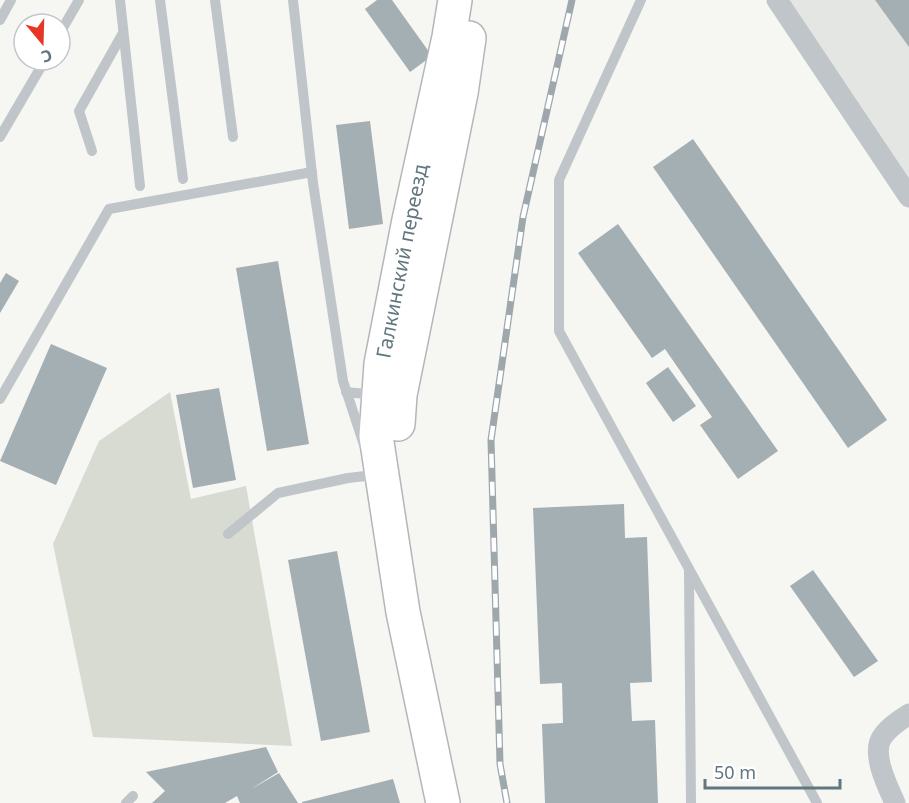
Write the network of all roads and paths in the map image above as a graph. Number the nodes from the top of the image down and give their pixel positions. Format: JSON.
{"nodes":[{"id":1,"x":11,"y":0,"type":"edge"},
{"id":2,"x":120,"y":0,"type":"edge"},
{"id":3,"x":160,"y":0,"type":"edge"},
{"id":4,"x":215,"y":0,"type":"edge"},
{"id":5,"x":292,"y":0,"type":"edge"},
{"id":6,"x":455,"y":0,"type":"edge"},
{"id":7,"x":475,"y":0,"type":"edge"},
{"id":8,"x":641,"y":0,"type":"edge"},
{"id":9,"x":777,"y":0,"type":"edge"},
{"id":10,"x":0,"y":20,"type":"edge"},
{"id":11,"x":124,"y":33,"type":"junction"},
{"id":12,"x":38,"y":72,"type":"edge"},
{"id":13,"x":233,"y":136,"type":"dead end"},
{"id":14,"x":0,"y":137,"type":"edge"},
{"id":15,"x":92,"y":151,"type":"dead end"},
{"id":16,"x":312,"y":172,"type":"junction"},
{"id":17,"x":183,"y":179,"type":"dead end"},
{"id":18,"x":140,"y":186,"type":"dead end"},
{"id":19,"x":909,"y":197,"type":"edge"},
{"id":20,"x":346,"y":392,"type":"junction"},
{"id":21,"x":389,"y":395,"type":"junction"},
{"id":22,"x":0,"y":399,"type":"edge"},
{"id":23,"x":374,"y":475,"type":"junction"},
{"id":24,"x":391,"y":525,"type":"junction"},
{"id":25,"x":228,"y":534,"type":"dead end"},
{"id":26,"x":689,"y":569,"type":"junction"},
{"id":27,"x":909,"y":714,"type":"edge"},
{"id":28,"x":443,"y":803,"type":"edge"},
{"id":29,"x":691,"y":803,"type":"edge"},
{"id":30,"x":818,"y":803,"type":"edge"},
{"id":31,"x":895,"y":803,"type":"edge"}],
"edges":[{"from":1,"to":10,"type":"lane"},
{"from":2,"to":11,"type":"lane"},
{"from":3,"to":17,"type":"lane"},
{"from":4,"to":13,"type":"lane"},
{"from":5,"to":16,"type":"lane"},
{"from":6,"to":21,"type":"main road","name":"Галкинский переезд"},
{"from":7,"to":21,"type":"main road","name":"Галкинский переезд"},
{"from":8,"to":26,"type":"lane"},
{"from":9,"to":19,"type":"street"},
{"from":11,"to":15,"type":"lane"},
{"from":11,"to":18,"type":"lane"},
{"from":12,"to":14,"type":"lane"},
{"from":16,"to":20,"type":"lane"},
{"from":16,"to":22,"type":"lane"},
{"from":20,"to":21,"type":"lane"},
{"from":20,"to":23,"type":"lane"},
{"from":21,"to":24,"type":"main road","name":"Галкинский переезд"},
{"from":23,"to":24,"type":"lane"},
{"from":23,"to":25,"type":"lane"},
{"from":24,"to":28,"type":"main road","name":"Галкинский переезд"},
{"from":26,"to":29,"type":"lane"},
{"from":26,"to":30,"type":"lane"},
{"from":27,"to":31,"type":"street"}]}
